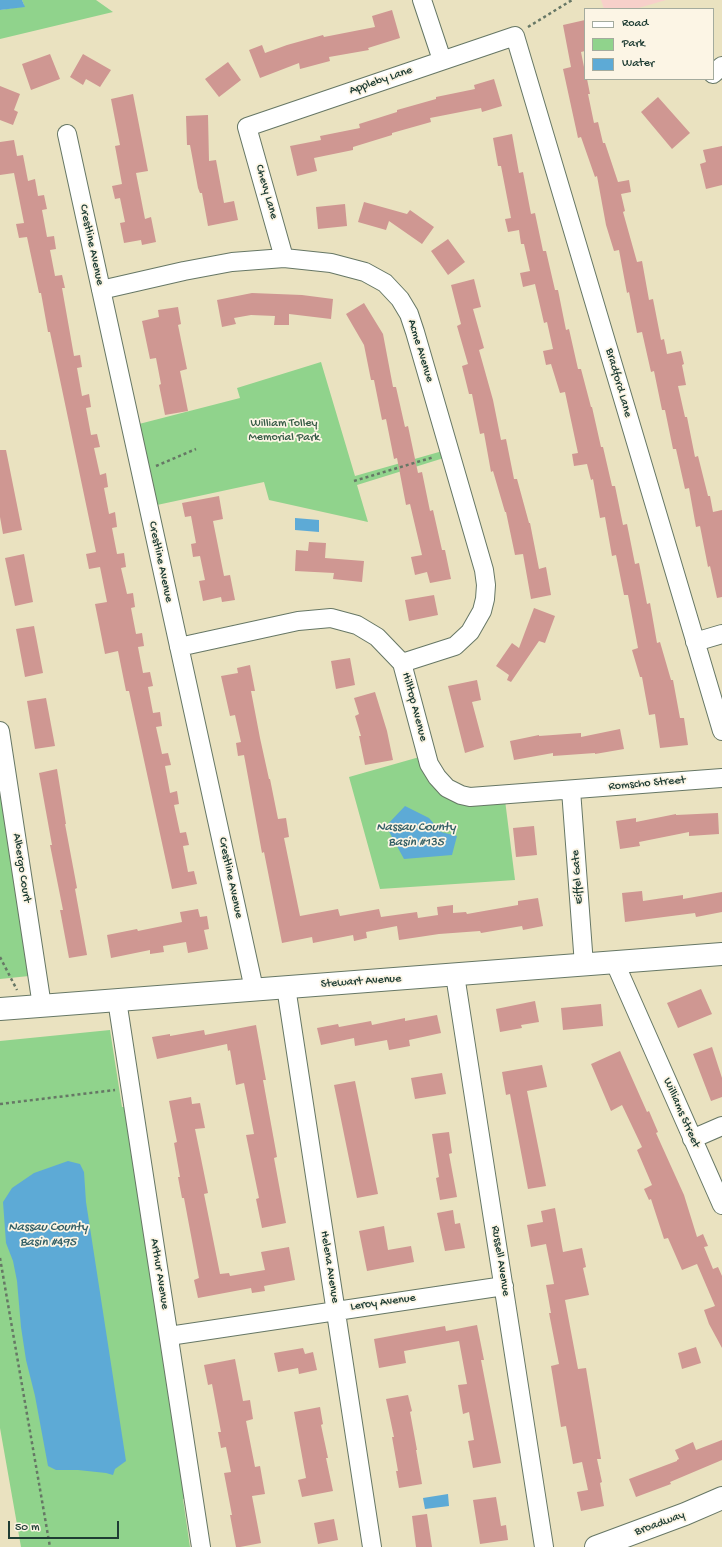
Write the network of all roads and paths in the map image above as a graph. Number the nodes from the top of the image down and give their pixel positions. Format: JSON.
{"nodes":[{"id":1,"x":422,"y":0,"type":"edge"},
{"id":2,"x":572,"y":0,"type":"edge"},
{"id":3,"x":515,"y":36,"type":"junction"},
{"id":4,"x":442,"y":60,"type":"junction"},
{"id":5,"x":722,"y":66,"type":"edge"},
{"id":6,"x":714,"y":73,"type":"edge"},
{"id":7,"x":247,"y":127,"type":"joint"},
{"id":8,"x":67,"y":134,"type":"dead end"},
{"id":9,"x":284,"y":258,"type":"junction"},
{"id":10,"x":101,"y":290,"type":"junction"},
{"id":11,"x":196,"y":449,"type":"dead end"},
{"id":12,"x":438,"y":456,"type":"dead end"},
{"id":13,"x":155,"y":467,"type":"dead end"},
{"id":14,"x":354,"y":481,"type":"dead end"},
{"id":15,"x":722,"y":634,"type":"edge"},
{"id":16,"x":695,"y":642,"type":"junction"},
{"id":17,"x":179,"y":647,"type":"junction"},
{"id":18,"x":402,"y":663,"type":"junction"},
{"id":19,"x":0,"y":731,"type":"edge"},
{"id":20,"x":722,"y":731,"type":"edge"},
{"id":21,"x":722,"y":778,"type":"edge"},
{"id":22,"x":571,"y":790,"type":"junction"},
{"id":23,"x":722,"y":954,"type":"edge"},
{"id":24,"x":0,"y":957,"type":"edge"},
{"id":25,"x":615,"y":963,"type":"junction"},
{"id":26,"x":584,"y":965,"type":"junction"},
{"id":27,"x":455,"y":975,"type":"junction"},
{"id":28,"x":286,"y":988,"type":"junction"},
{"id":29,"x":254,"y":990,"type":"junction"},
{"id":30,"x":117,"y":1000,"type":"junction"},
{"id":31,"x":34,"y":1006,"type":"junction"},
{"id":32,"x":0,"y":1009,"type":"edge"},
{"id":33,"x":131,"y":1088,"type":"junction"},
{"id":34,"x":0,"y":1104,"type":"edge"},
{"id":35,"x":722,"y":1126,"type":"edge"},
{"id":36,"x":692,"y":1139,"type":"junction"},
{"id":37,"x":722,"y":1205,"type":"edge"},
{"id":38,"x":0,"y":1258,"type":"edge"},
{"id":39,"x":504,"y":1286,"type":"junction"},
{"id":40,"x":336,"y":1310,"type":"junction"},
{"id":41,"x":169,"y":1336,"type":"junction"},
{"id":42,"x":722,"y":1498,"type":"edge"},
{"id":43,"x":50,"y":1547,"type":"edge"},
{"id":44,"x":201,"y":1547,"type":"edge"},
{"id":45,"x":372,"y":1547,"type":"edge"},
{"id":46,"x":544,"y":1547,"type":"edge"},
{"id":47,"x":596,"y":1547,"type":"edge"}],
"edges":[{"from":1,"to":4,"type":"street"},
{"from":2,"to":3,"type":"path"},
{"from":3,"to":4,"type":"street","name":"Appleby Lane"},
{"from":3,"to":16,"type":"street","name":"Bradford Lane"},
{"from":4,"to":7,"type":"street","name":"Appleby Lane"},
{"from":5,"to":6,"type":"street"},
{"from":7,"to":9,"type":"street","name":"Chevy Lane"},
{"from":8,"to":10,"type":"street","name":"Crestline Avenue"},
{"from":9,"to":10,"type":"street","name":"Acme Avenue"},
{"from":9,"to":18,"type":"street","name":"Acme Avenue"},
{"from":10,"to":17,"type":"street","name":"Crestline Avenue"},
{"from":11,"to":13,"type":"path"},
{"from":12,"to":14,"type":"path"},
{"from":15,"to":16,"type":"street"},
{"from":16,"to":20,"type":"street","name":"Bradford Lane"},
{"from":17,"to":18,"type":"street","name":"Hilltop Avenue"},
{"from":17,"to":29,"type":"street","name":"Crestline Avenue"},
{"from":18,"to":22,"type":"street","name":"Hilltop Avenue"},
{"from":19,"to":31,"type":"street","name":"Albergo Court"},
{"from":21,"to":22,"type":"street","name":"Romscho Street"},
{"from":22,"to":26,"type":"street","name":"Eiffel Gate"},
{"from":23,"to":25,"type":"main road","name":"Stewart Avenue"},
{"from":24,"to":31,"type":"path"},
{"from":25,"to":26,"type":"main road","name":"Stewart Avenue"},
{"from":25,"to":36,"type":"street","name":"Williams Street"},
{"from":26,"to":27,"type":"main road","name":"Stewart Avenue"},
{"from":27,"to":28,"type":"main road","name":"Stewart Avenue"},
{"from":27,"to":39,"type":"street","name":"Russell Avenue"},
{"from":28,"to":29,"type":"main road","name":"Stewart Avenue"},
{"from":28,"to":40,"type":"street","name":"Helena Avenue"},
{"from":29,"to":30,"type":"main road","name":"Stewart Avenue"},
{"from":30,"to":31,"type":"main road","name":"Stewart Avenue"},
{"from":30,"to":33,"type":"street","name":"Arthur Avenue"},
{"from":31,"to":32,"type":"main road","name":"Stewart Avenue"},
{"from":33,"to":34,"type":"path"},
{"from":33,"to":41,"type":"street","name":"Arthur Avenue"},
{"from":35,"to":36,"type":"street"},
{"from":36,"to":37,"type":"street","name":"Williams Street"},
{"from":38,"to":43,"type":"path"},
{"from":39,"to":40,"type":"street","name":"Leroy Avenue"},
{"from":39,"to":46,"type":"street","name":"Russell Avenue"},
{"from":40,"to":41,"type":"street","name":"Leroy Avenue"},
{"from":40,"to":45,"type":"street","name":"Helena Avenue"},
{"from":41,"to":44,"type":"street","name":"Arthur Avenue"},
{"from":42,"to":47,"type":"main road","name":"Broadway"}]}
